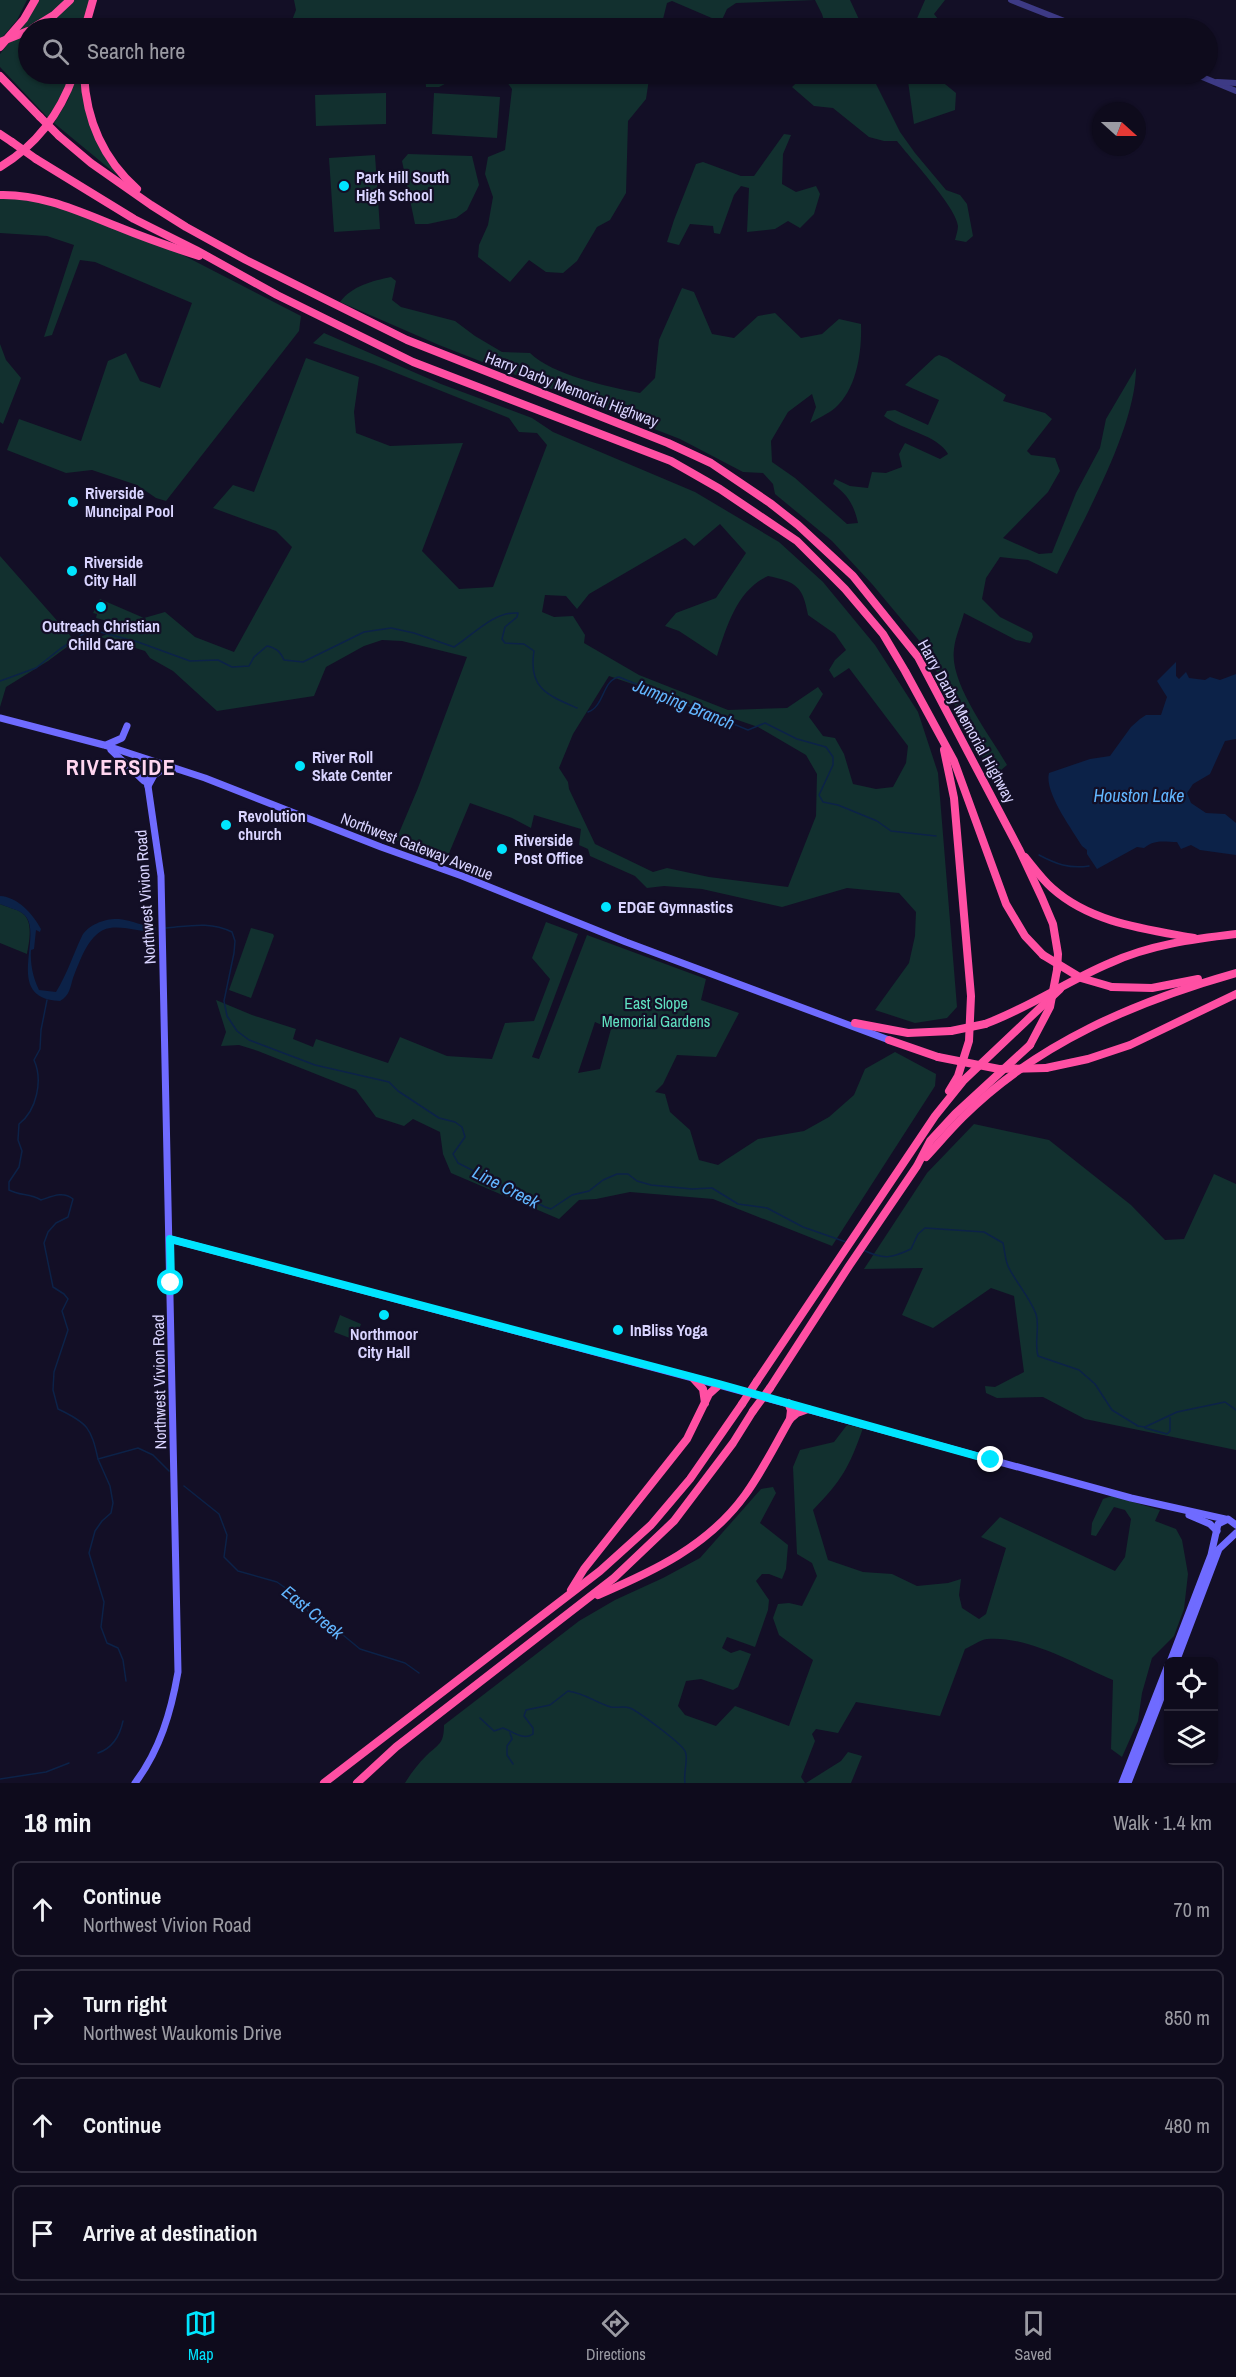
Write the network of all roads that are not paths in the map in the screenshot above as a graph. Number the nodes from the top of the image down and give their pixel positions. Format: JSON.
{"nodes":[{"id":1,"x":30,"y":0,"type":"edge"},
{"id":2,"x":35,"y":0,"type":"edge"},
{"id":3,"x":70,"y":0,"type":"edge"},
{"id":4,"x":93,"y":0,"type":"edge"},
{"id":5,"x":1011,"y":0,"type":"edge"},
{"id":6,"x":24,"y":18,"type":"edge"},
{"id":7,"x":25,"y":18,"type":"edge"},
{"id":8,"x":49,"y":18,"type":"edge"},
{"id":9,"x":89,"y":18,"type":"edge"},
{"id":10,"x":1057,"y":18,"type":"edge"},
{"id":11,"x":18,"y":26,"type":"edge"},
{"id":12,"x":18,"y":35,"type":"edge"},
{"id":13,"x":0,"y":42,"type":"edge"},
{"id":14,"x":0,"y":47,"type":"edge"},
{"id":15,"x":1,"y":77,"type":"edge"},
{"id":16,"x":1218,"y":82,"type":"edge"},
{"id":17,"x":1236,"y":82,"type":"edge"},
{"id":18,"x":1218,"y":83,"type":"edge"},
{"id":19,"x":70,"y":84,"type":"edge"},
{"id":20,"x":85,"y":84,"type":"edge"},
{"id":21,"x":1236,"y":91,"type":"edge"},
{"id":22,"x":0,"y":134,"type":"edge"},
{"id":23,"x":0,"y":167,"type":"edge"},
{"id":24,"x":0,"y":195,"type":"edge"},
{"id":25,"x":151,"y":205,"type":"junction"},
{"id":26,"x":219,"y":263,"type":"junction"},
{"id":27,"x":0,"y":718,"type":"edge"},
{"id":28,"x":127,"y":726,"type":"dead end"},
{"id":29,"x":941,"y":738,"type":"junction"},
{"id":30,"x":104,"y":745,"type":"junction"},
{"id":31,"x":139,"y":757,"type":"junction"},
{"id":32,"x":168,"y":766,"type":"junction"},
{"id":33,"x":148,"y":786,"type":"junction"},
{"id":34,"x":1019,"y":849,"type":"junction"},
{"id":35,"x":1236,"y":934,"type":"edge"},
{"id":36,"x":1198,"y":939,"type":"junction"},
{"id":37,"x":1236,"y":973,"type":"edge"},
{"id":38,"x":1060,"y":990,"type":"junction"},
{"id":39,"x":1236,"y":994,"type":"edge"},
{"id":40,"x":820,"y":1014,"type":"junction"},
{"id":41,"x":855,"y":1023,"type":"joint"},
{"id":42,"x":889,"y":1040,"type":"joint"},
{"id":43,"x":935,"y":1116,"type":"junction"},
{"id":44,"x":917,"y":1166,"type":"junction"},
{"id":45,"x":170,"y":1239,"type":"junction"},
{"id":46,"x":693,"y":1378,"type":"junction"},
{"id":47,"x":719,"y":1384,"type":"junction"},
{"id":48,"x":705,"y":1403,"type":"junction"},
{"id":49,"x":788,"y":1403,"type":"junction"},
{"id":50,"x":808,"y":1409,"type":"junction"},
{"id":51,"x":790,"y":1419,"type":"junction"},
{"id":52,"x":1179,"y":1510,"type":"junction"},
{"id":53,"x":1225,"y":1519,"type":"junction"},
{"id":54,"x":1236,"y":1525,"type":"edge"},
{"id":55,"x":1217,"y":1532,"type":"junction"},
{"id":56,"x":1234,"y":1536,"type":"edge"},
{"id":57,"x":567,"y":1596,"type":"junction"},
{"id":58,"x":590,"y":1598,"type":"junction"},
{"id":59,"x":1171,"y":1657,"type":"edge"},
{"id":60,"x":1178,"y":1657,"type":"edge"},
{"id":61,"x":1164,"y":1676,"type":"edge"},
{"id":62,"x":1164,"y":1690,"type":"edge"},
{"id":63,"x":135,"y":1783,"type":"edge"},
{"id":64,"x":324,"y":1783,"type":"edge"},
{"id":65,"x":357,"y":1783,"type":"edge"},
{"id":66,"x":1122,"y":1783,"type":"edge"},
{"id":67,"x":1128,"y":1783,"type":"edge"}],
"edges":[{"from":1,"to":6,"type":"highway"},
{"from":2,"to":7,"type":"highway"},
{"from":3,"to":8,"type":"highway"},
{"from":4,"to":9,"type":"highway"},
{"from":5,"to":10,"type":"street"},
{"from":11,"to":14,"type":"highway"},
{"from":12,"to":13,"type":"highway","bridge":true},
{"from":15,"to":25,"type":"highway","name":"Harry Darby Memorial Highway","bridge":true},
{"from":16,"to":17,"type":"street"},
{"from":18,"to":21,"type":"street"},
{"from":19,"to":23,"type":"highway"},
{"from":20,"to":25,"type":"highway"},
{"from":22,"to":26,"type":"highway","name":"Harry Darby Memorial Highway","bridge":true},
{"from":24,"to":26,"type":"highway"},
{"from":25,"to":34,"type":"highway","name":"Harry Darby Memorial Highway"},
{"from":26,"to":29,"type":"highway","name":"Harry Darby Memorial Highway"},
{"from":27,"to":30,"type":"main road","name":"Northwest Gateway Avenue"},
{"from":28,"to":30,"type":"main road"},
{"from":29,"to":37,"type":"highway","bridge":true},
{"from":29,"to":43,"type":"highway"},
{"from":30,"to":31,"type":"main road","name":"Northwest Gateway Avenue"},
{"from":30,"to":33,"type":"main road"},
{"from":31,"to":32,"type":"main road","name":"Northwest Gateway Avenue"},
{"from":31,"to":33,"type":"main road","name":"Northwest Vivion Road"},
{"from":32,"to":33,"type":"main road"},
{"from":32,"to":40,"type":"main road","name":"Northwest Gateway Avenue"},
{"from":33,"to":45,"type":"main road","name":"Northwest Vivion Road"},
{"from":34,"to":36,"type":"highway"},
{"from":34,"to":44,"type":"highway","bridge":true},
{"from":35,"to":36,"type":"highway"},
{"from":36,"to":38,"type":"highway"},
{"from":37,"to":44,"type":"highway"},
{"from":38,"to":41,"type":"highway","bridge":true},
{"from":38,"to":43,"type":"highway"},
{"from":39,"to":42,"type":"highway","bridge":true},
{"from":40,"to":41,"type":"main road","name":"Northwest Gateway Avenue"},
{"from":40,"to":42,"type":"main road","name":"Northwest Gateway Avenue"},
{"from":43,"to":57,"type":"highway","bridge":true},
{"from":44,"to":58,"type":"highway","bridge":true},
{"from":45,"to":46,"type":"main road"},
{"from":45,"to":63,"type":"main road","name":"Northwest Vivion Road"},
{"from":46,"to":47,"type":"main road"},
{"from":46,"to":48,"type":"highway"},
{"from":47,"to":48,"type":"highway"},
{"from":47,"to":49,"type":"main road"},
{"from":48,"to":57,"type":"highway"},
{"from":49,"to":50,"type":"main road"},
{"from":49,"to":51,"type":"highway"},
{"from":50,"to":51,"type":"highway"},
{"from":50,"to":52,"type":"main road"},
{"from":51,"to":58,"type":"highway"},
{"from":52,"to":53,"type":"main road"},
{"from":52,"to":55,"type":"main road"},
{"from":53,"to":54,"type":"main road"},
{"from":53,"to":55,"type":"main road"},
{"from":55,"to":56,"type":"main road"},
{"from":55,"to":59,"type":"main road"},
{"from":56,"to":60,"type":"main road"},
{"from":57,"to":64,"type":"highway"},
{"from":58,"to":65,"type":"highway"},
{"from":61,"to":66,"type":"main road"},
{"from":62,"to":67,"type":"main road"}]}
